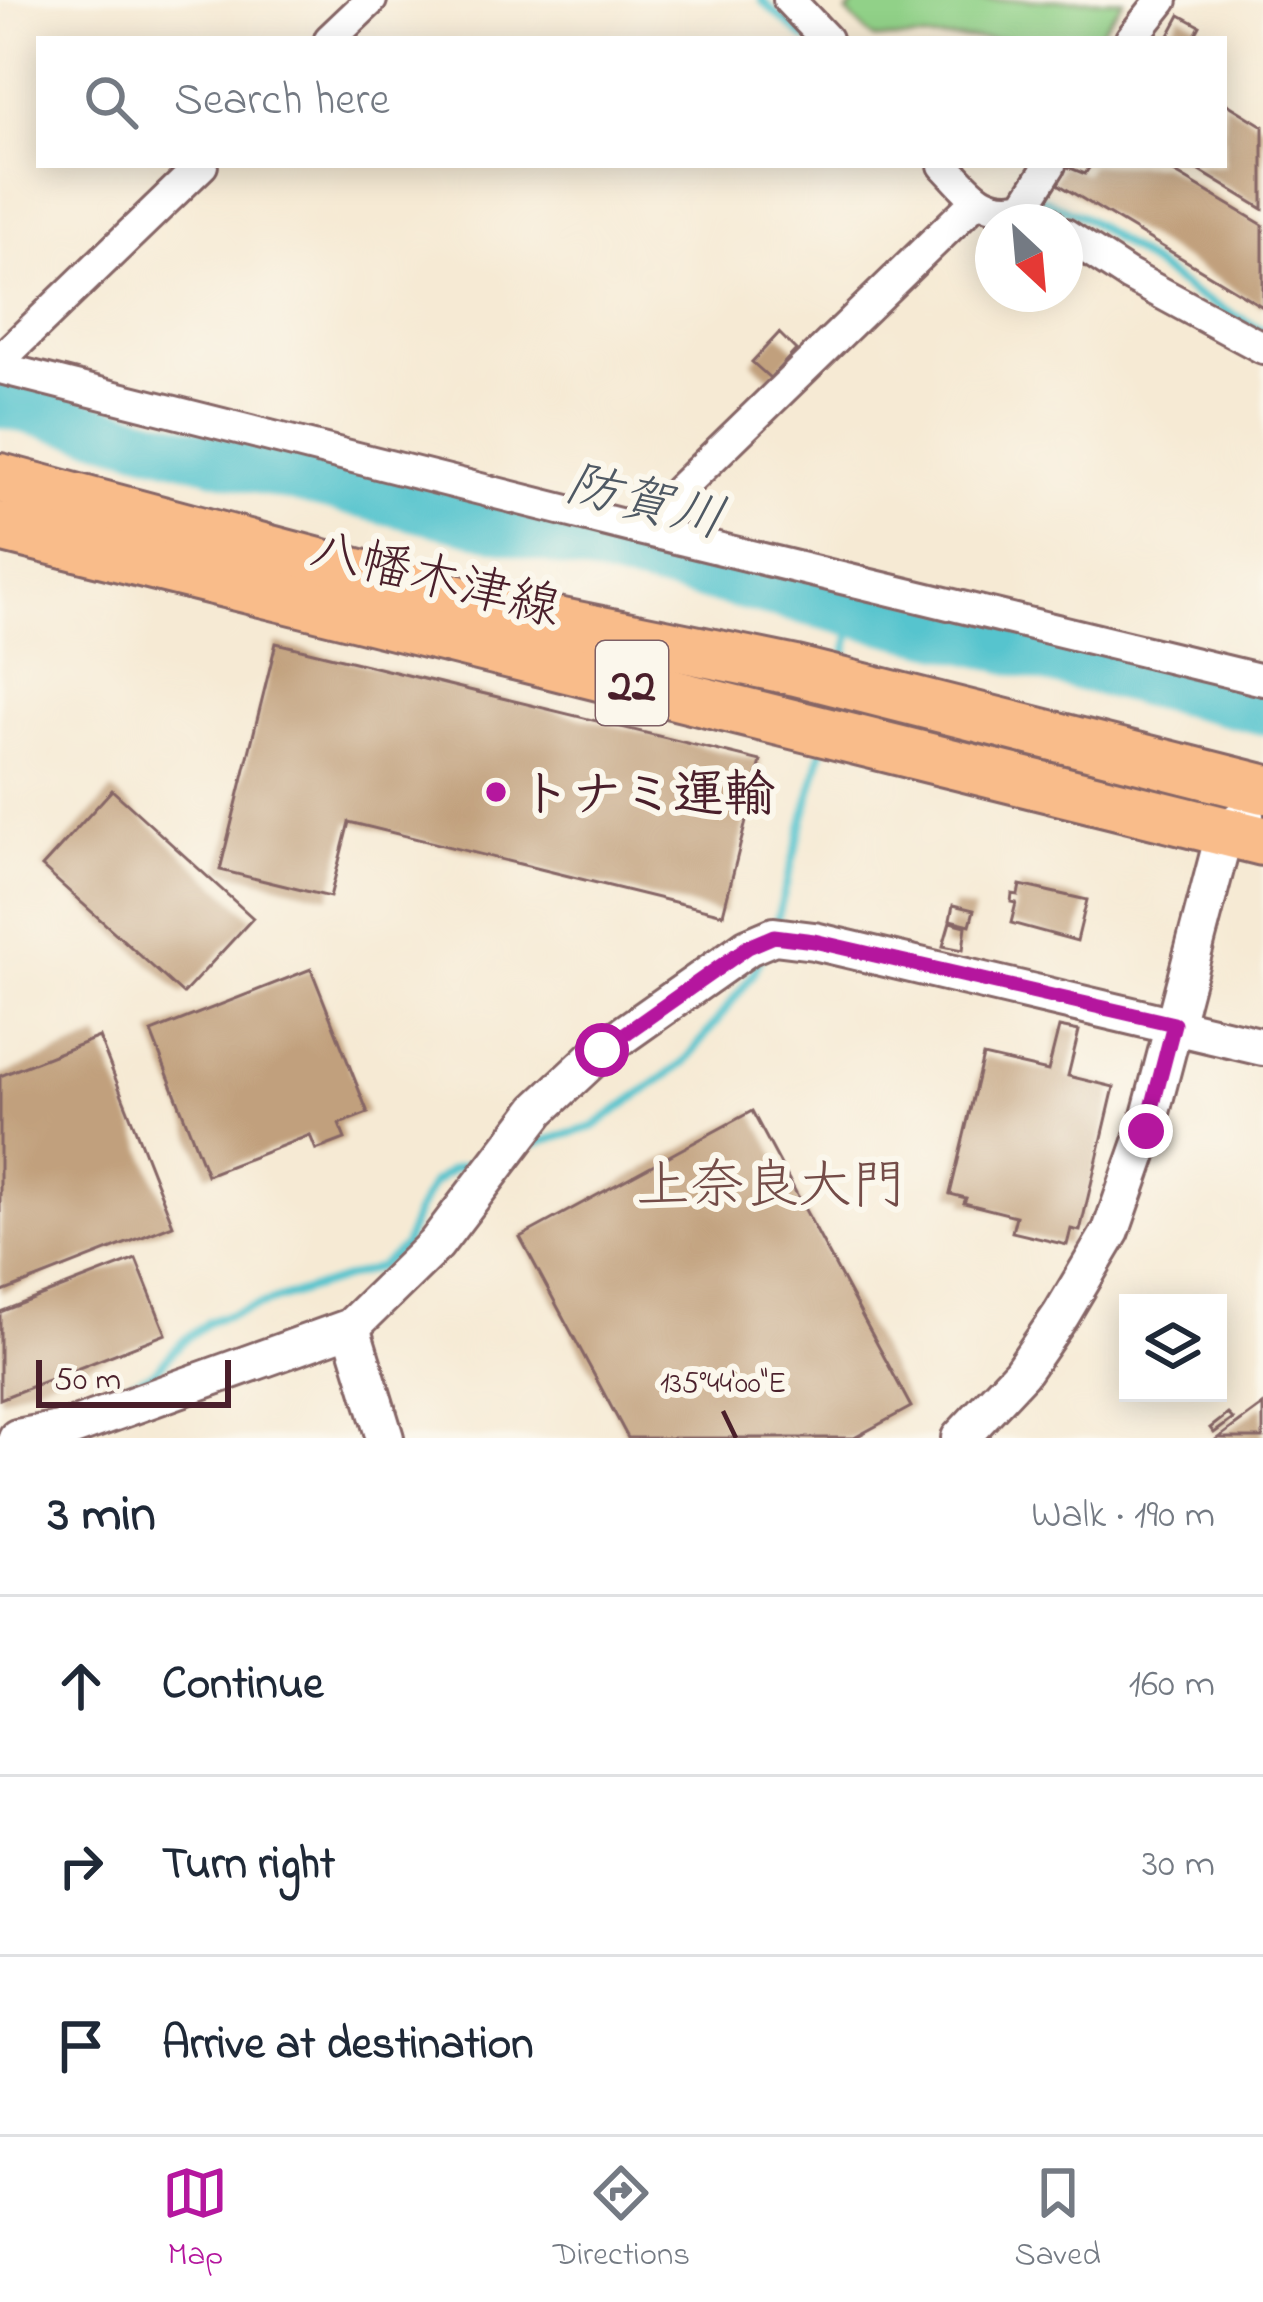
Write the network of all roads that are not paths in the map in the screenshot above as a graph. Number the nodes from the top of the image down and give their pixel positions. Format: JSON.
{"nodes":[{"id":1,"x":371,"y":0,"type":"edge"},
{"id":2,"x":789,"y":0,"type":"edge"},
{"id":3,"x":1162,"y":0,"type":"edge"},
{"id":4,"x":333,"y":36,"type":"edge"},
{"id":5,"x":823,"y":36,"type":"edge"},
{"id":6,"x":1133,"y":36,"type":"edge"},
{"id":7,"x":199,"y":168,"type":"edge"},
{"id":8,"x":947,"y":168,"type":"edge"},
{"id":9,"x":1049,"y":168,"type":"edge"},
{"id":10,"x":976,"y":200,"type":"junction"},
{"id":11,"x":986,"y":204,"type":"edge"},
{"id":12,"x":1039,"y":204,"type":"edge"},
{"id":13,"x":1083,"y":246,"type":"edge"},
{"id":14,"x":1263,"y":348,"type":"edge"},
{"id":15,"x":2,"y":357,"type":"edge"},
{"id":16,"x":0,"y":478,"type":"edge"},
{"id":17,"x":0,"y":527,"type":"edge"},
{"id":18,"x":639,"y":529,"type":"junction"},
{"id":19,"x":1263,"y":680,"type":"edge"},
{"id":20,"x":1263,"y":789,"type":"edge"},
{"id":21,"x":1250,"y":826,"type":"edge"},
{"id":22,"x":1174,"y":1024,"type":"junction"},
{"id":23,"x":1263,"y":1047,"type":"edge"},
{"id":24,"x":351,"y":1327,"type":"junction"},
{"id":25,"x":17,"y":1438,"type":"edge"},
{"id":26,"x":385,"y":1438,"type":"edge"},
{"id":27,"x":960,"y":1438,"type":"edge"}],
"edges":[{"from":1,"to":4,"type":"street"},
{"from":2,"to":5,"type":"street"},
{"from":3,"to":6,"type":"street"},
{"from":7,"to":15,"type":"street"},
{"from":8,"to":10,"type":"street"},
{"from":9,"to":12,"type":"street"},
{"from":10,"to":11,"type":"street"},
{"from":10,"to":18,"type":"street"},
{"from":13,"to":14,"type":"street"},
{"from":15,"to":18,"type":"street"},
{"from":16,"to":20,"type":"main road","name":"八幡木津線","number":"22"},
{"from":17,"to":21,"type":"main road","name":"八幡木津線","number":"22"},
{"from":18,"to":19,"type":"street"},
{"from":21,"to":22,"type":"street"},
{"from":22,"to":23,"type":"street"},
{"from":22,"to":24,"type":"street"},
{"from":22,"to":27,"type":"street"},
{"from":24,"to":25,"type":"street"},
{"from":24,"to":26,"type":"street"}]}
